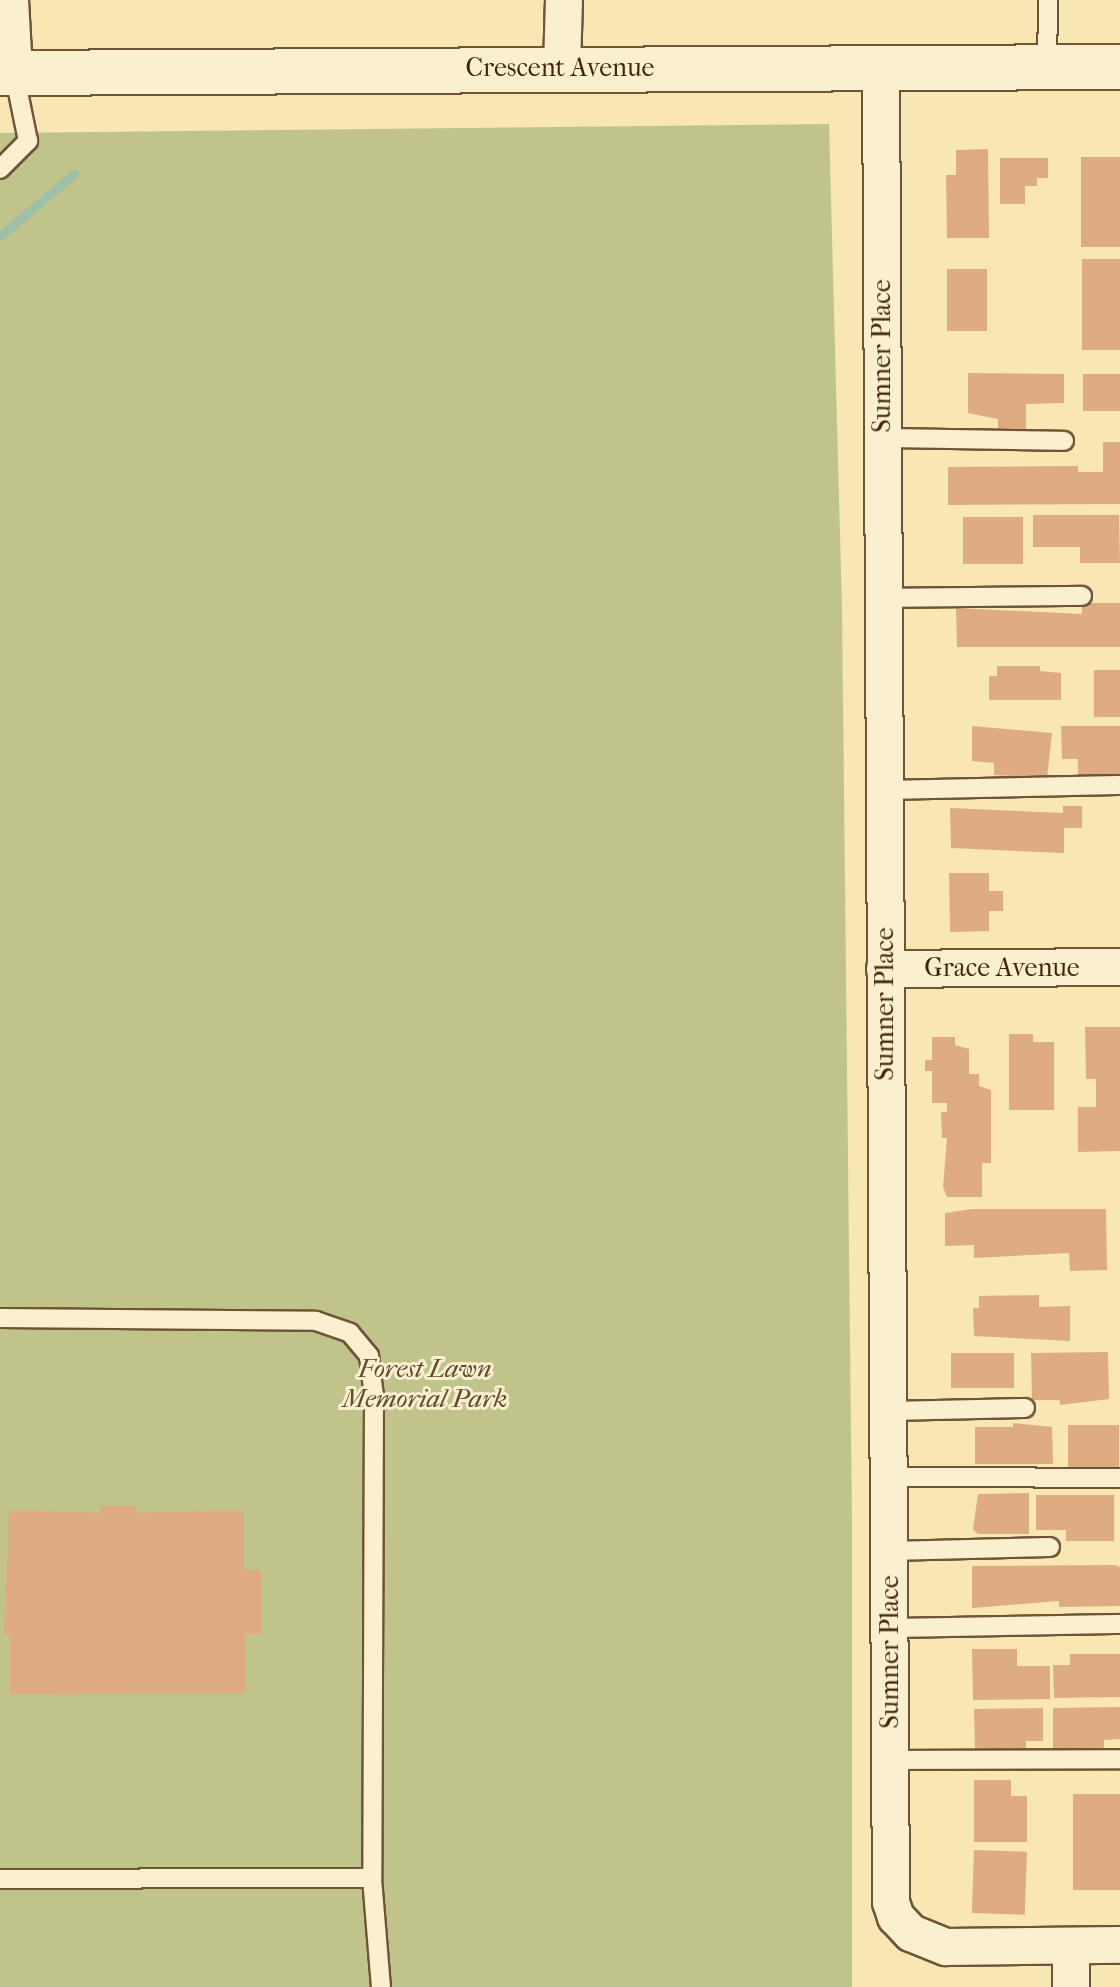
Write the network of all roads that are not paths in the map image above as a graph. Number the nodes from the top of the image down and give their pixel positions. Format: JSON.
{"nodes":[{"id":1,"x":10,"y":0,"type":"edge"},
{"id":2,"x":564,"y":0,"type":"edge"},
{"id":3,"x":1048,"y":0,"type":"edge"},
{"id":4,"x":562,"y":67,"type":"junction"},
{"id":5,"x":1047,"y":67,"type":"junction"},
{"id":6,"x":1120,"y":67,"type":"edge"},
{"id":7,"x":881,"y":68,"type":"junction"},
{"id":8,"x":7,"y":72,"type":"edge"},
{"id":9,"x":0,"y":169,"type":"edge"},
{"id":10,"x":883,"y":438,"type":"junction"},
{"id":11,"x":1064,"y":441,"type":"dead end"},
{"id":12,"x":1082,"y":596,"type":"dead end"},
{"id":13,"x":883,"y":598,"type":"junction"},
{"id":14,"x":1120,"y":785,"type":"edge"},
{"id":15,"x":884,"y":790,"type":"junction"},
{"id":16,"x":1120,"y":967,"type":"edge"},
{"id":17,"x":885,"y":969,"type":"junction"},
{"id":18,"x":0,"y":1318,"type":"edge"},
{"id":19,"x":1025,"y":1408,"type":"dead end"},
{"id":20,"x":888,"y":1411,"type":"junction"},
{"id":21,"x":888,"y":1477,"type":"junction"},
{"id":22,"x":1120,"y":1478,"type":"edge"},
{"id":23,"x":1050,"y":1547,"type":"dead end"},
{"id":24,"x":889,"y":1551,"type":"junction"},
{"id":25,"x":1120,"y":1624,"type":"edge"},
{"id":26,"x":889,"y":1628,"type":"junction"},
{"id":27,"x":1120,"y":1759,"type":"edge"},
{"id":28,"x":890,"y":1760,"type":"junction"},
{"id":29,"x":372,"y":1878,"type":"junction"},
{"id":30,"x":0,"y":1879,"type":"edge"},
{"id":31,"x":1120,"y":1945,"type":"edge"},
{"id":32,"x":1071,"y":1946,"type":"junction"},
{"id":33,"x":381,"y":1987,"type":"edge"},
{"id":34,"x":1071,"y":1987,"type":"edge"}],
"edges":[{"from":1,"to":8,"type":"street"},
{"from":2,"to":4,"type":"street"},
{"from":3,"to":5,"type":"lane"},
{"from":4,"to":7,"type":"main road","name":"Crescent Avenue"},
{"from":4,"to":8,"type":"main road","name":"Crescent Avenue"},
{"from":5,"to":6,"type":"main road","name":"Crescent Avenue"},
{"from":5,"to":7,"type":"main road","name":"Crescent Avenue"},
{"from":7,"to":10,"type":"street","name":"Sumner Place"},
{"from":8,"to":9,"type":"lane"},
{"from":10,"to":11,"type":"lane"},
{"from":10,"to":13,"type":"street","name":"Sumner Place"},
{"from":12,"to":13,"type":"lane"},
{"from":13,"to":15,"type":"street","name":"Sumner Place"},
{"from":14,"to":15,"type":"lane"},
{"from":15,"to":17,"type":"street","name":"Sumner Place"},
{"from":16,"to":17,"type":"street","name":"Grace Avenue"},
{"from":17,"to":20,"type":"street","name":"Sumner Place"},
{"from":18,"to":29,"type":"lane"},
{"from":19,"to":20,"type":"lane"},
{"from":20,"to":21,"type":"street","name":"Sumner Place"},
{"from":21,"to":22,"type":"lane"},
{"from":21,"to":24,"type":"street","name":"Sumner Place"},
{"from":23,"to":24,"type":"lane"},
{"from":24,"to":26,"type":"street","name":"Sumner Place"},
{"from":25,"to":26,"type":"lane"},
{"from":26,"to":28,"type":"street","name":"Sumner Place"},
{"from":27,"to":28,"type":"lane"},
{"from":28,"to":32,"type":"street","name":"Sumner Place"},
{"from":29,"to":30,"type":"lane"},
{"from":29,"to":33,"type":"lane"},
{"from":31,"to":32,"type":"street"},
{"from":32,"to":34,"type":"street"}]}
